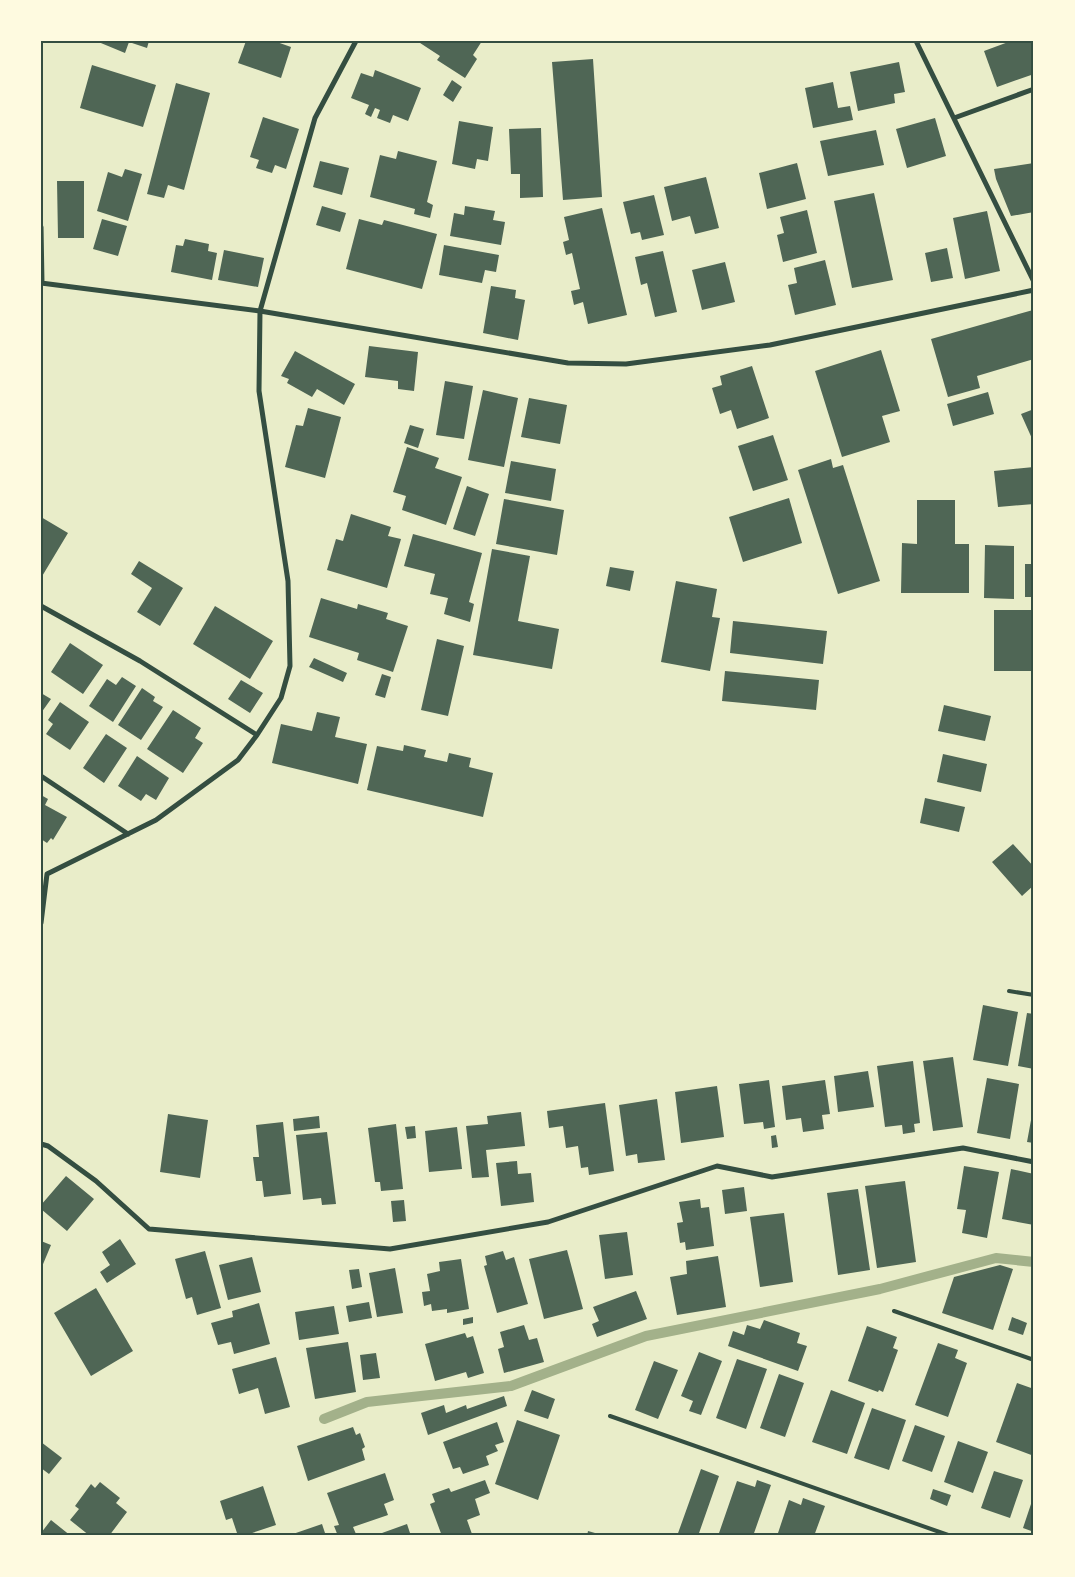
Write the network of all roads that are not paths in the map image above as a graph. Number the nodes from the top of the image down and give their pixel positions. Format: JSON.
{"nodes":[{"id":1,"x":356,"y":41,"type":"edge"},
{"id":2,"x":916,"y":41,"type":"edge"},
{"id":3,"x":1034,"y":89,"type":"edge"},
{"id":4,"x":954,"y":118,"type":"junction"},
{"id":5,"x":41,"y":227,"type":"edge"},
{"id":6,"x":1034,"y":282,"type":"edge"},
{"id":7,"x":42,"y":283,"type":"edge"},
{"id":8,"x":1034,"y":290,"type":"edge"},
{"id":9,"x":260,"y":311,"type":"junction"},
{"id":10,"x":41,"y":606,"type":"edge"},
{"id":11,"x":257,"y":735,"type":"junction"},
{"id":12,"x":41,"y":776,"type":"edge"},
{"id":13,"x":128,"y":834,"type":"junction"},
{"id":14,"x":41,"y":871,"type":"edge"},
{"id":15,"x":47,"y":874,"type":"junction"},
{"id":16,"x":41,"y":924,"type":"edge"},
{"id":17,"x":1009,"y":991,"type":"dead end"},
{"id":18,"x":1034,"y":995,"type":"edge"},
{"id":19,"x":41,"y":1144,"type":"edge"},
{"id":20,"x":1034,"y":1162,"type":"edge"},
{"id":21,"x":894,"y":1311,"type":"dead end"},
{"id":22,"x":1034,"y":1360,"type":"edge"},
{"id":23,"x":610,"y":1416,"type":"dead end"},
{"id":24,"x":951,"y":1536,"type":"edge"}],
"edges":[{"from":1,"to":9,"type":"street"},
{"from":2,"to":4,"type":"street"},
{"from":3,"to":4,"type":"street"},
{"from":4,"to":6,"type":"street"},
{"from":5,"to":7,"type":"street"},
{"from":7,"to":9,"type":"street"},
{"from":8,"to":9,"type":"street"},
{"from":9,"to":11,"type":"street"},
{"from":10,"to":11,"type":"street"},
{"from":11,"to":13,"type":"street"},
{"from":12,"to":13,"type":"street"},
{"from":13,"to":15,"type":"street"},
{"from":14,"to":15,"type":"street"},
{"from":15,"to":16,"type":"street"},
{"from":17,"to":18,"type":"lane"},
{"from":19,"to":20,"type":"street"},
{"from":21,"to":22,"type":"lane"},
{"from":23,"to":24,"type":"lane"}]}
